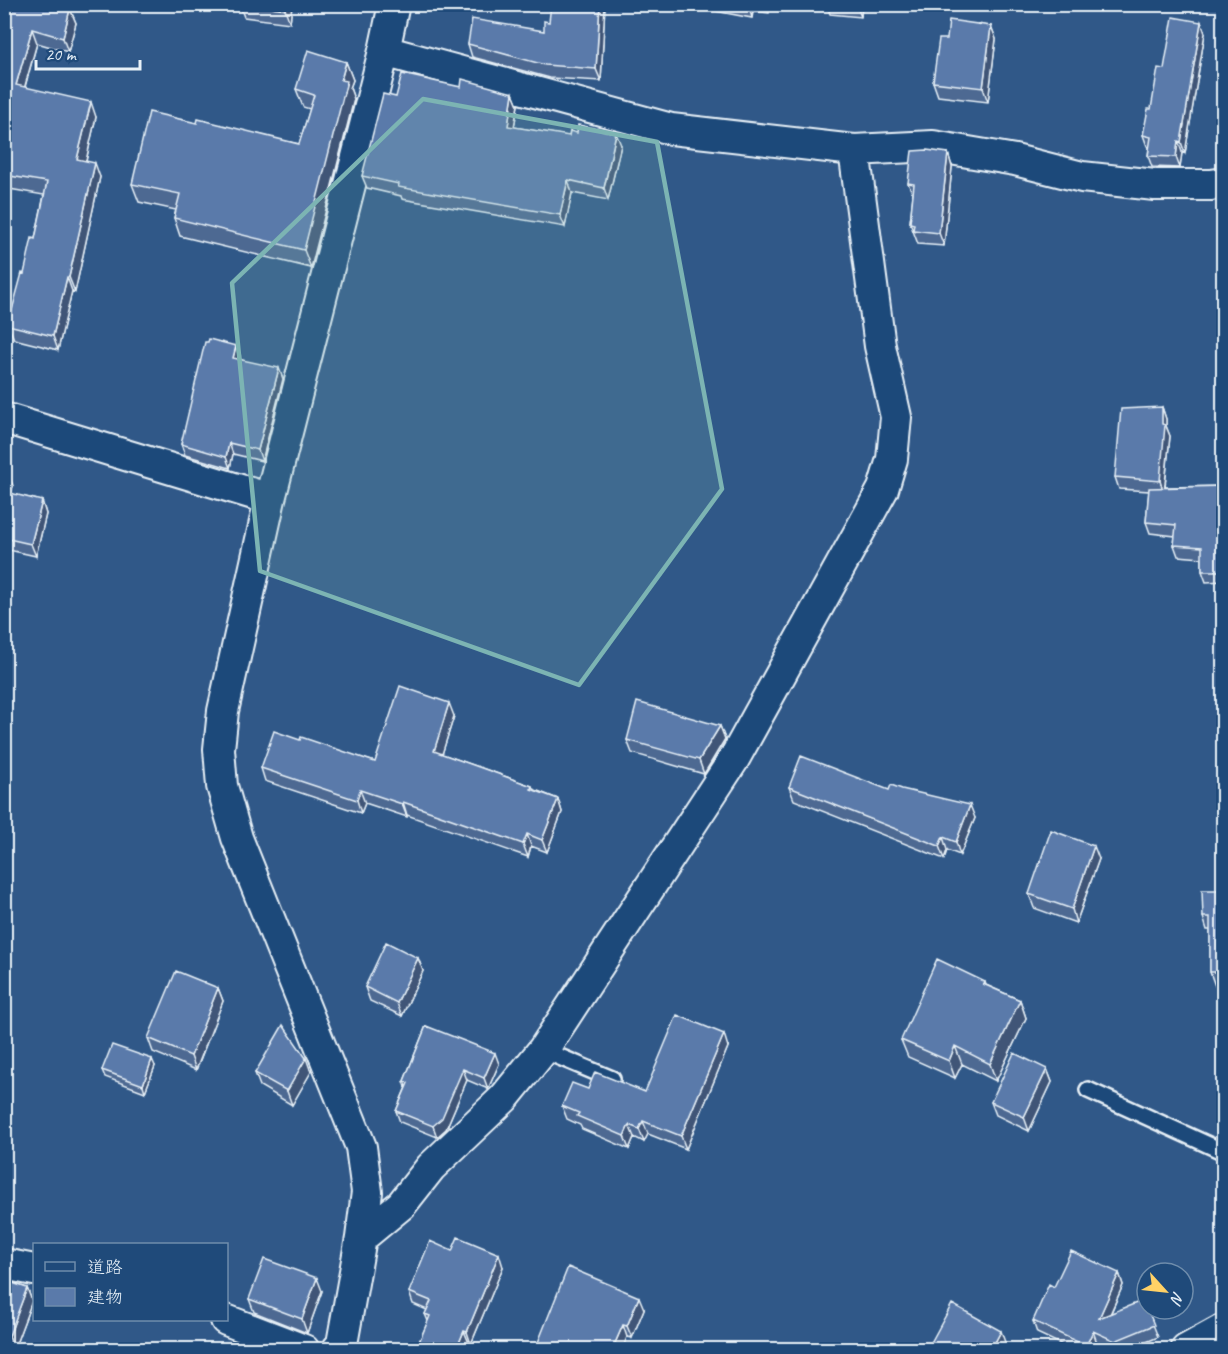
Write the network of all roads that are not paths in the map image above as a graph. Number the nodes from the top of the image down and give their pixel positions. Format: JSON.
{"nodes":[{"id":1,"x":394,"y":4,"type":"edge"},
{"id":2,"x":384,"y":51,"type":"junction"},
{"id":3,"x":854,"y":150,"type":"junction"},
{"id":4,"x":1224,"y":183,"type":"edge"},
{"id":5,"x":4,"y":418,"type":"edge"},
{"id":6,"x":270,"y":500,"type":"junction"},
{"id":7,"x":543,"y":1050,"type":"junction"},
{"id":8,"x":620,"y":1083,"type":"edge"},
{"id":9,"x":1088,"y":1090,"type":"dead end"},
{"id":10,"x":1224,"y":1152,"type":"edge"},
{"id":11,"x":361,"y":1238,"type":"junction"},
{"id":12,"x":4,"y":1264,"type":"edge"},
{"id":13,"x":33,"y":1270,"type":"edge"},
{"id":14,"x":228,"y":1321,"type":"edge"},
{"id":15,"x":1224,"y":1329,"type":"edge"},
{"id":16,"x":342,"y":1348,"type":"edge"},
{"id":17,"x":304,"y":1350,"type":"edge"},
{"id":18,"x":1186,"y":1350,"type":"edge"}],
"edges":[{"from":1,"to":2,"type":"street"},
{"from":2,"to":3,"type":"street"},
{"from":2,"to":6,"type":"street"},
{"from":3,"to":4,"type":"street"},
{"from":3,"to":7,"type":"street"},
{"from":5,"to":6,"type":"street"},
{"from":6,"to":11,"type":"street"},
{"from":7,"to":8,"type":"lane"},
{"from":7,"to":11,"type":"street"},
{"from":9,"to":10,"type":"lane"},
{"from":11,"to":16,"type":"street"},
{"from":12,"to":13,"type":"street"},
{"from":14,"to":17,"type":"street"},
{"from":15,"to":18,"type":"street"}]}
